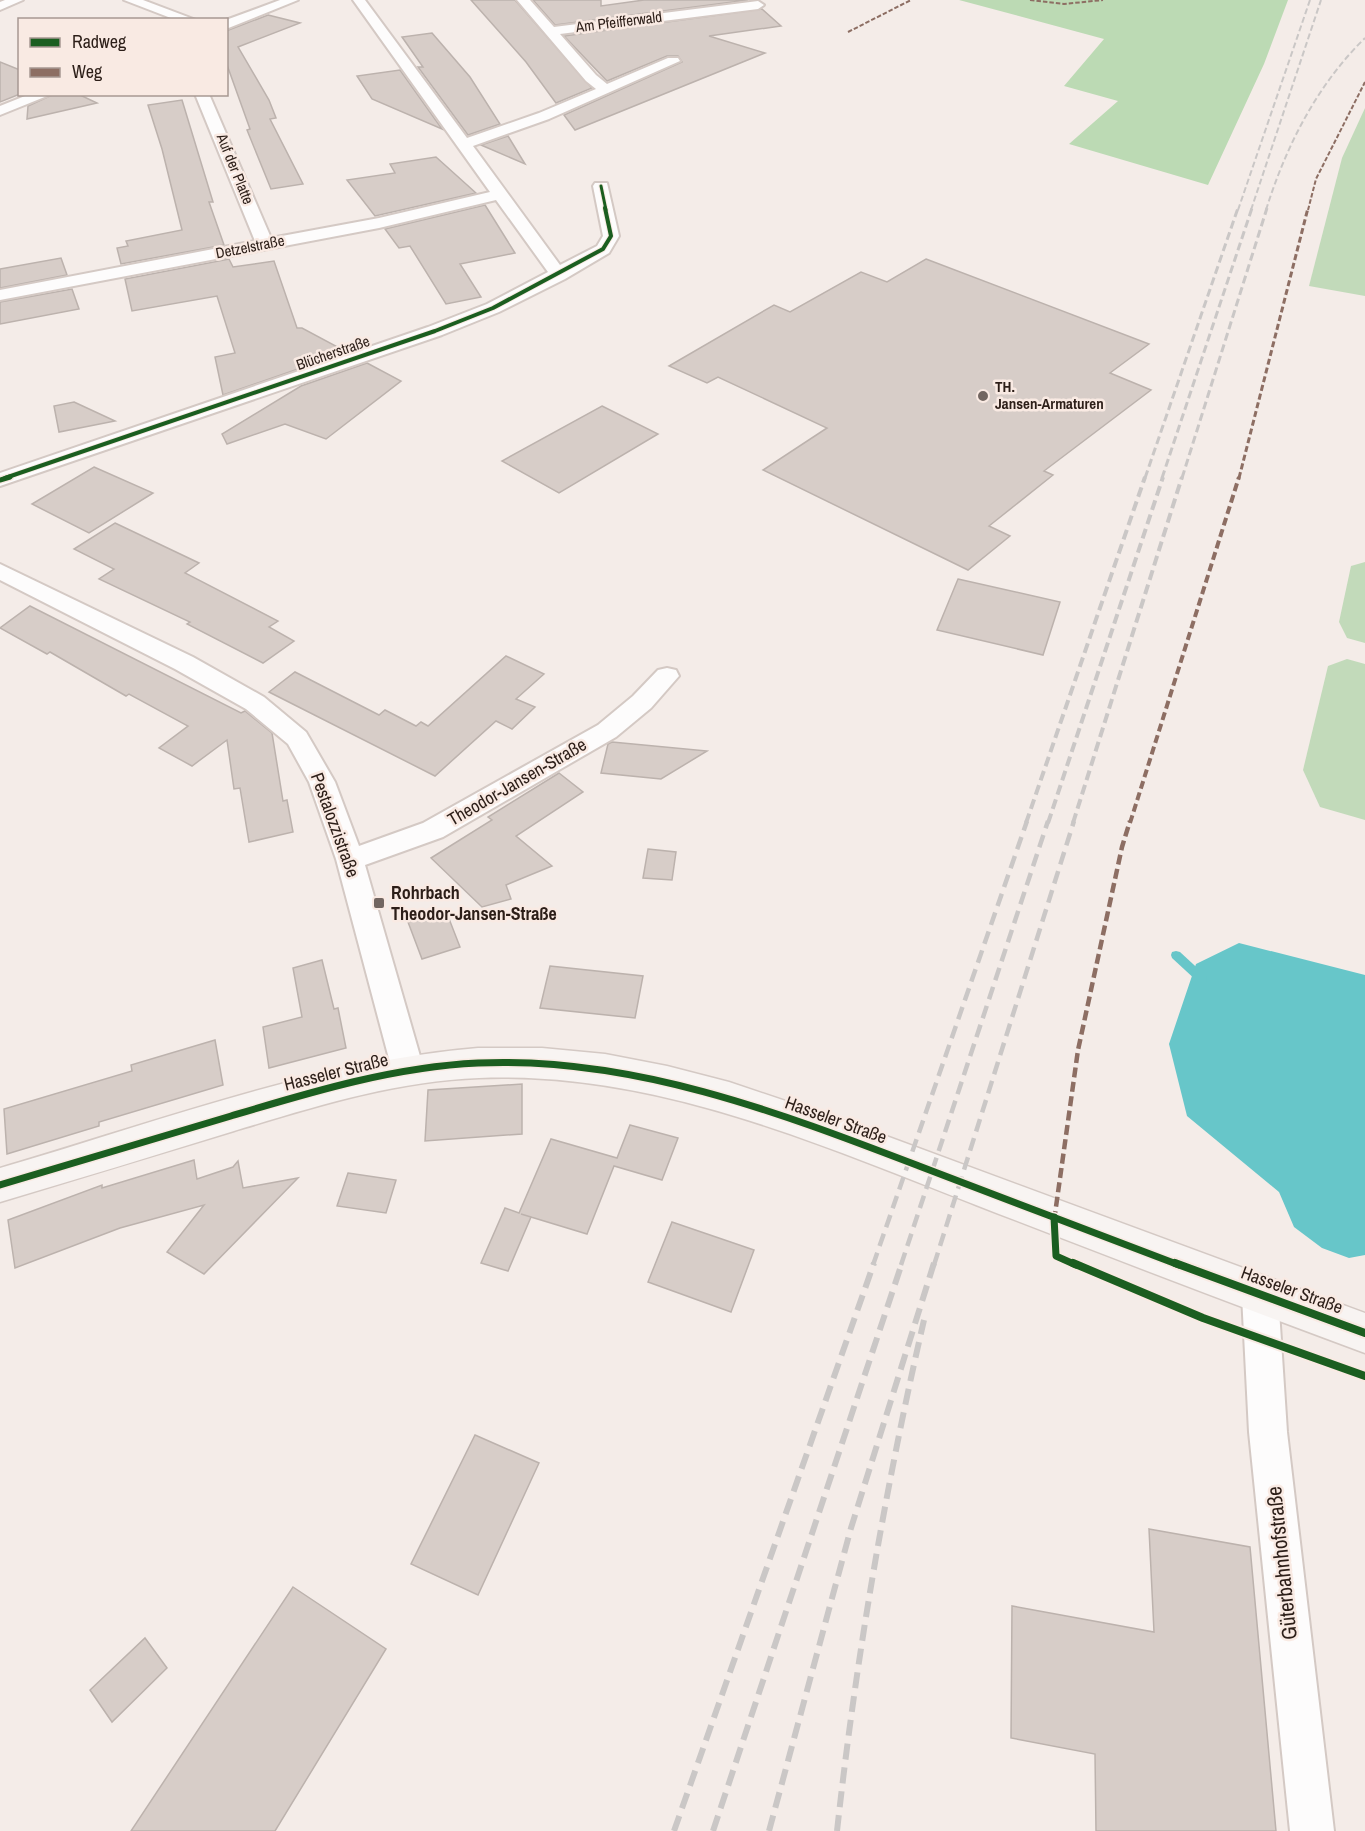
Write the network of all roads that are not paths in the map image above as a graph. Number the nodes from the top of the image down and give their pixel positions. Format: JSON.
{"nodes":[{"id":1,"x":17,"y":0,"type":"edge"},
{"id":2,"x":130,"y":0,"type":"edge"},
{"id":3,"x":292,"y":0,"type":"edge"},
{"id":4,"x":358,"y":0,"type":"edge"},
{"id":5,"x":523,"y":0,"type":"edge"},
{"id":6,"x":759,"y":5,"type":"dead end"},
{"id":7,"x":0,"y":6,"type":"edge"},
{"id":8,"x":184,"y":18,"type":"edge"},
{"id":9,"x":228,"y":24,"type":"edge"},
{"id":10,"x":552,"y":31,"type":"junction"},
{"id":11,"x":673,"y":61,"type":"dead end"},
{"id":12,"x":605,"y":89,"type":"junction"},
{"id":13,"x":40,"y":96,"type":"edge"},
{"id":14,"x":203,"y":96,"type":"edge"},
{"id":15,"x":0,"y":111,"type":"edge"},
{"id":16,"x":465,"y":144,"type":"junction"},
{"id":17,"x":601,"y":186,"type":"dead end"},
{"id":18,"x":500,"y":194,"type":"junction"},
{"id":19,"x":266,"y":244,"type":"junction"},
{"id":20,"x":560,"y":275,"type":"junction"},
{"id":21,"x":0,"y":295,"type":"edge"},
{"id":22,"x":0,"y":480,"type":"edge"},
{"id":23,"x":0,"y":571,"type":"edge"},
{"id":24,"x":668,"y":676,"type":"dead end"},
{"id":25,"x":350,"y":859,"type":"junction"},
{"id":26,"x":408,"y":1070,"type":"junction"},
{"id":27,"x":0,"y":1185,"type":"edge"},
{"id":28,"x":1260,"y":1294,"type":"junction"},
{"id":29,"x":1365,"y":1333,"type":"edge"},
{"id":30,"x":1312,"y":1831,"type":"edge"}],
"edges":[{"from":1,"to":7,"type":"street"},
{"from":2,"to":8,"type":"street"},
{"from":3,"to":9,"type":"street"},
{"from":4,"to":16,"type":"street"},
{"from":5,"to":10,"type":"street","name":"Am Pfeifferwald"},
{"from":6,"to":10,"type":"street","name":"Am Pfeifferwald"},
{"from":10,"to":12,"type":"street","name":"Am Pfeifferwald"},
{"from":11,"to":12,"type":"street"},
{"from":12,"to":16,"type":"street"},
{"from":13,"to":15,"type":"street"},
{"from":14,"to":19,"type":"street","name":"Auf der Platte"},
{"from":16,"to":18,"type":"street"},
{"from":17,"to":20,"type":"street","name":"Blücherstraße"},
{"from":18,"to":19,"type":"street","name":"Detzelstraße"},
{"from":18,"to":20,"type":"street"},
{"from":19,"to":21,"type":"street","name":"Detzelstraße"},
{"from":20,"to":22,"type":"street","name":"Blücherstraße"},
{"from":23,"to":25,"type":"street","name":"Pestalozzistraße"},
{"from":24,"to":25,"type":"street","name":"Theodor-Jansen-Straße"},
{"from":25,"to":26,"type":"street","name":"Pestalozzistraße"},
{"from":26,"to":27,"type":"street","name":"Hasseler Straße"},
{"from":26,"to":28,"type":"street","name":"Hasseler Straße"},
{"from":28,"to":29,"type":"street","name":"Hasseler Straße"},
{"from":28,"to":30,"type":"street","name":"Güterbahnhofstraße"}]}
